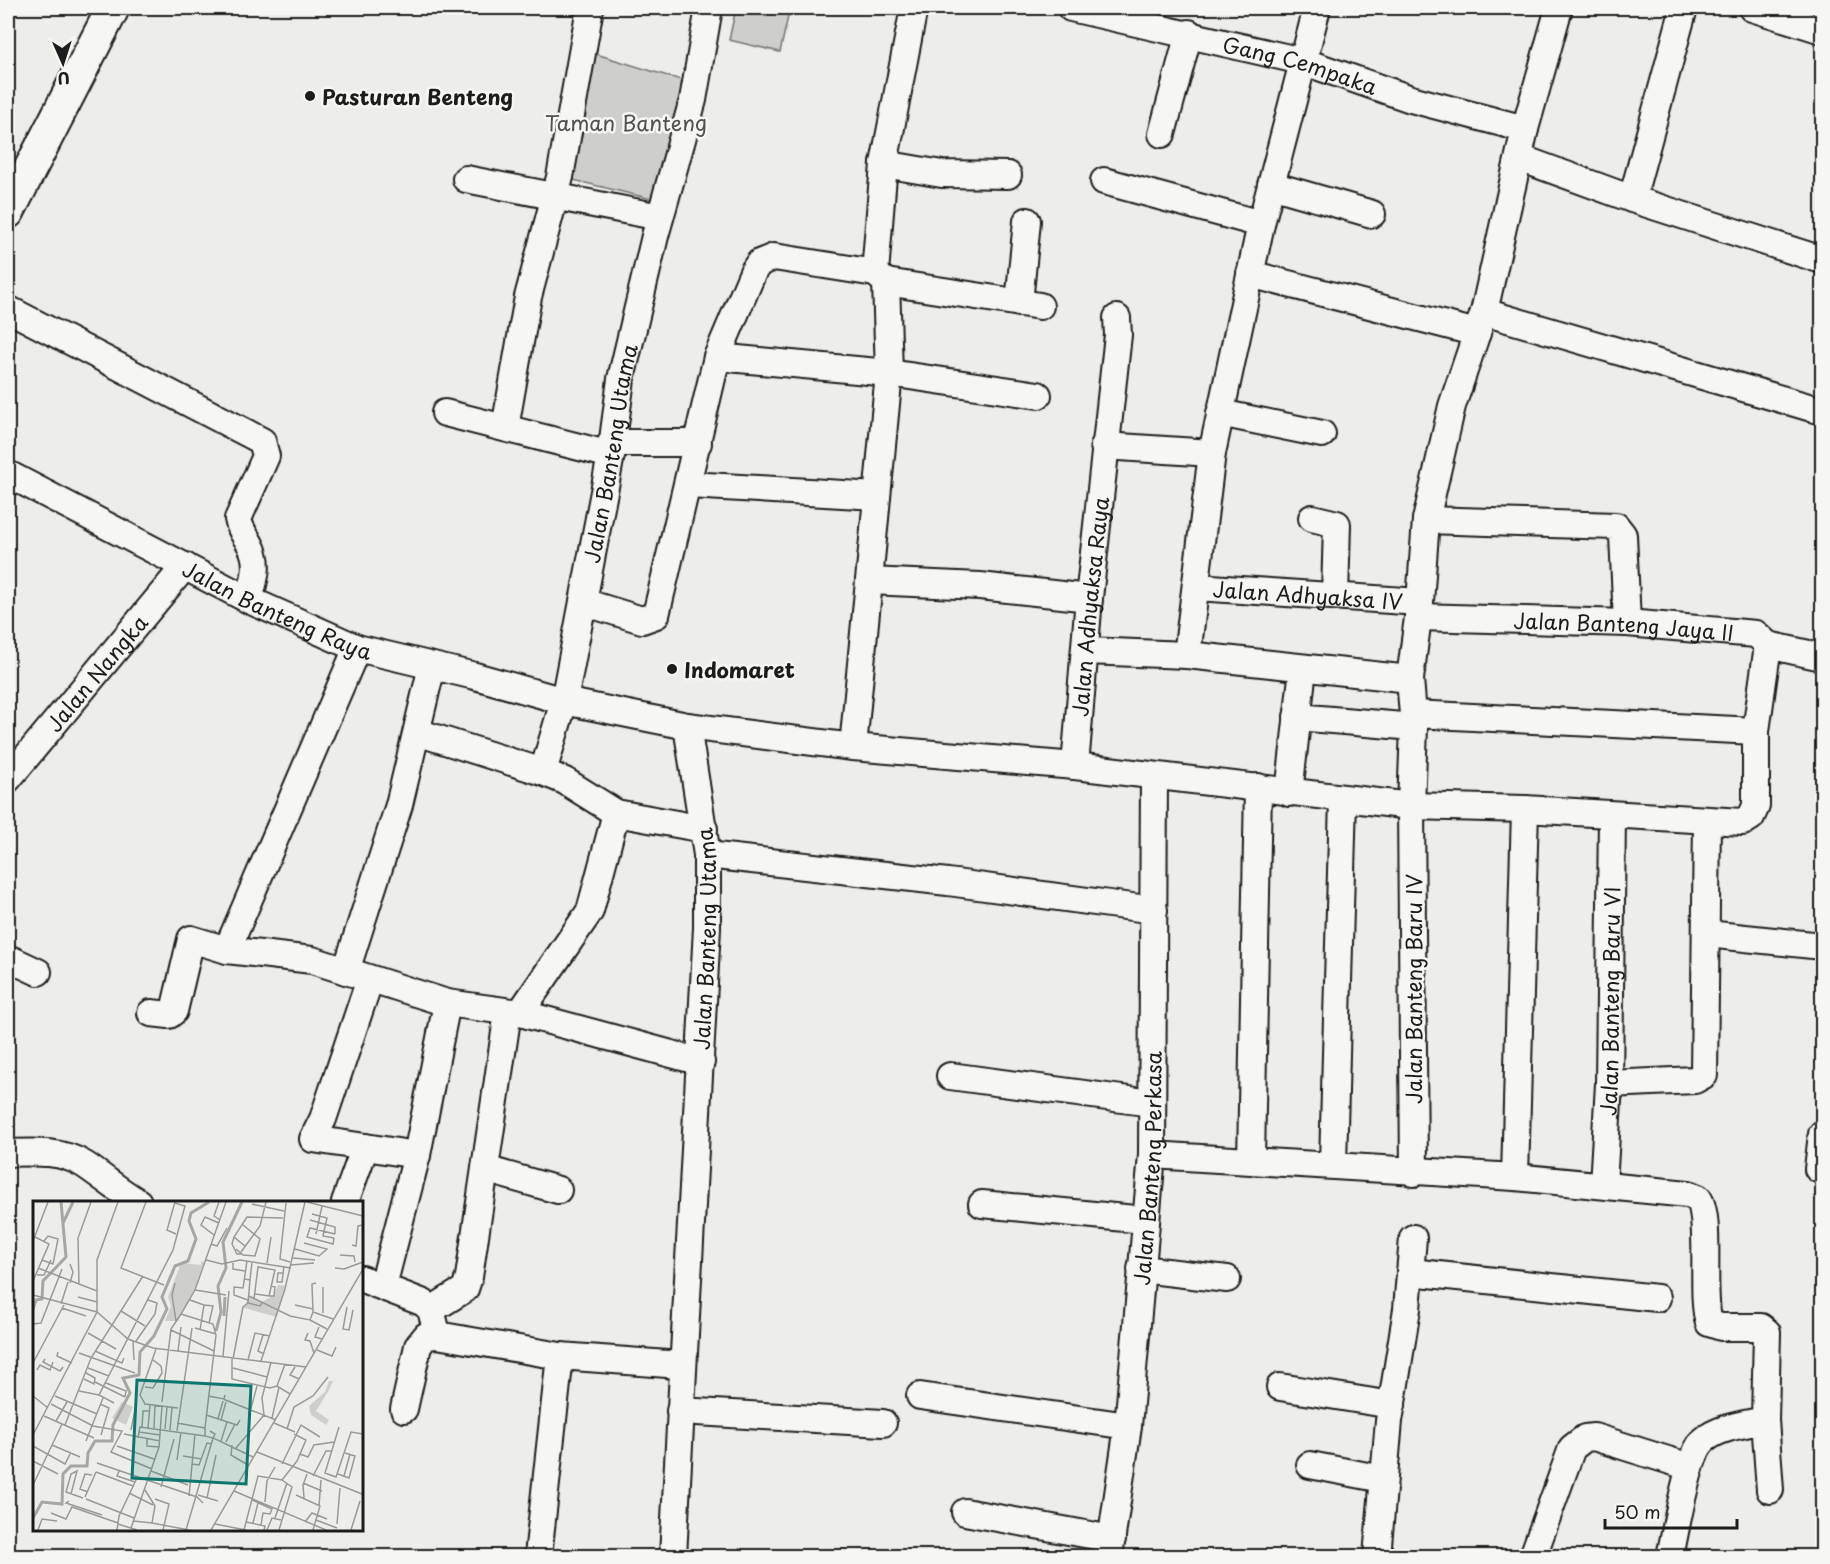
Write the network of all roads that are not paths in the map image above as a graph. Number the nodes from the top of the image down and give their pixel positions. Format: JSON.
{"nodes":[{"id":1,"x":113,"y":8,"type":"edge"},
{"id":2,"x":590,"y":8,"type":"edge"},
{"id":3,"x":709,"y":8,"type":"edge"},
{"id":4,"x":914,"y":8,"type":"edge"},
{"id":5,"x":1071,"y":8,"type":"edge"},
{"id":6,"x":1317,"y":8,"type":"edge"},
{"id":7,"x":1559,"y":8,"type":"edge"},
{"id":8,"x":1684,"y":8,"type":"edge"},
{"id":9,"x":1752,"y":8,"type":"edge"},
{"id":10,"x":1822,"y":30,"type":"edge"},
{"id":11,"x":1189,"y":33,"type":"junction"},
{"id":12,"x":1302,"y":61,"type":"junction"},
{"id":13,"x":1525,"y":129,"type":"junction"},
{"id":14,"x":1162,"y":134,"type":"dead end"},
{"id":15,"x":1520,"y":158,"type":"junction"},
{"id":16,"x":884,"y":164,"type":"junction"},
{"id":17,"x":1008,"y":175,"type":"dead end"},
{"id":18,"x":466,"y":179,"type":"dead end"},
{"id":19,"x":1104,"y":181,"type":"dead end"},
{"id":20,"x":1271,"y":185,"type":"junction"},
{"id":21,"x":555,"y":195,"type":"junction"},
{"id":22,"x":1632,"y":199,"type":"junction"},
{"id":23,"x":8,"y":212,"type":"edge"},
{"id":24,"x":1372,"y":214,"type":"dead end"},
{"id":25,"x":660,"y":217,"type":"junction"},
{"id":26,"x":1027,"y":221,"type":"dead end"},
{"id":27,"x":1261,"y":224,"type":"junction"},
{"id":28,"x":1822,"y":260,"type":"edge"},
{"id":29,"x":1250,"y":274,"type":"junction"},
{"id":30,"x":880,"y":277,"type":"junction"},
{"id":31,"x":8,"y":309,"type":"edge"},
{"id":32,"x":1117,"y":318,"type":"dead end"},
{"id":33,"x":1480,"y":322,"type":"junction"},
{"id":34,"x":717,"y":357,"type":"junction"},
{"id":35,"x":889,"y":373,"type":"junction"},
{"id":36,"x":1038,"y":395,"type":"dead end"},
{"id":37,"x":1822,"y":411,"type":"edge"},
{"id":38,"x":445,"y":413,"type":"dead end"},
{"id":39,"x":1220,"y":413,"type":"junction"},
{"id":40,"x":505,"y":428,"type":"junction"},
{"id":41,"x":1322,"y":434,"type":"dead end"},
{"id":42,"x":698,"y":443,"type":"junction"},
{"id":43,"x":1104,"y":446,"type":"junction"},
{"id":44,"x":611,"y":449,"type":"junction"},
{"id":45,"x":1212,"y":453,"type":"junction"},
{"id":46,"x":8,"y":474,"type":"edge"},
{"id":47,"x":689,"y":484,"type":"junction"},
{"id":48,"x":877,"y":496,"type":"junction"},
{"id":49,"x":1312,"y":518,"type":"dead end"},
{"id":50,"x":1426,"y":520,"type":"junction"},
{"id":51,"x":186,"y":566,"type":"junction"},
{"id":52,"x":869,"y":581,"type":"junction"},
{"id":53,"x":1196,"y":587,"type":"junction"},
{"id":54,"x":1335,"y":596,"type":"junction"},
{"id":55,"x":1089,"y":598,"type":"junction"},
{"id":56,"x":249,"y":600,"type":"junction"},
{"id":57,"x":583,"y":602,"type":"junction"},
{"id":58,"x":1419,"y":610,"type":"junction"},
{"id":59,"x":1627,"y":623,"type":"junction"},
{"id":60,"x":1768,"y":645,"type":"junction"},
{"id":61,"x":357,"y":648,"type":"junction"},
{"id":62,"x":1086,"y":651,"type":"junction"},
{"id":63,"x":1187,"y":655,"type":"junction"},
{"id":64,"x":1822,"y":657,"type":"edge"},
{"id":65,"x":432,"y":666,"type":"junction"},
{"id":66,"x":1303,"y":668,"type":"junction"},
{"id":67,"x":1410,"y":680,"type":"junction"},
{"id":68,"x":564,"y":702,"type":"junction"},
{"id":69,"x":1297,"y":717,"type":"junction"},
{"id":70,"x":1414,"y":721,"type":"junction"},
{"id":71,"x":687,"y":726,"type":"junction"},
{"id":72,"x":1756,"y":731,"type":"junction"},
{"id":73,"x":417,"y":732,"type":"junction"},
{"id":74,"x":853,"y":747,"type":"junction"},
{"id":75,"x":1075,"y":766,"type":"junction"},
{"id":76,"x":543,"y":772,"type":"junction"},
{"id":77,"x":1154,"y":777,"type":"junction"},
{"id":78,"x":8,"y":779,"type":"edge"},
{"id":79,"x":1258,"y":787,"type":"junction"},
{"id":80,"x":1289,"y":793,"type":"junction"},
{"id":81,"x":1344,"y":799,"type":"junction"},
{"id":82,"x":1411,"y":806,"type":"junction"},
{"id":83,"x":1525,"y":809,"type":"junction"},
{"id":84,"x":616,"y":813,"type":"junction"},
{"id":85,"x":1612,"y":816,"type":"junction"},
{"id":86,"x":1707,"y":820,"type":"junction"},
{"id":87,"x":704,"y":829,"type":"junction"},
{"id":88,"x":707,"y":855,"type":"junction"},
{"id":89,"x":1154,"y":910,"type":"junction"},
{"id":90,"x":1707,"y":934,"type":"junction"},
{"id":91,"x":1822,"y":946,"type":"edge"},
{"id":92,"x":227,"y":950,"type":"junction"},
{"id":93,"x":8,"y":958,"type":"edge"},
{"id":94,"x":346,"y":971,"type":"junction"},
{"id":95,"x":38,"y":972,"type":"dead end"},
{"id":96,"x":370,"y":979,"type":"junction"},
{"id":97,"x":447,"y":1003,"type":"junction"},
{"id":98,"x":151,"y":1013,"type":"dead end"},
{"id":99,"x":514,"y":1013,"type":"junction"},
{"id":100,"x":701,"y":1062,"type":"junction"},
{"id":101,"x":950,"y":1076,"type":"dead end"},
{"id":102,"x":1609,"y":1084,"type":"junction"},
{"id":103,"x":1152,"y":1103,"type":"junction"},
{"id":104,"x":1822,"y":1134,"type":"edge"},
{"id":105,"x":365,"y":1147,"type":"junction"},
{"id":106,"x":8,"y":1153,"type":"edge"},
{"id":107,"x":417,"y":1155,"type":"junction"},
{"id":108,"x":1152,"y":1155,"type":"junction"},
{"id":109,"x":1251,"y":1160,"type":"junction"},
{"id":110,"x":1333,"y":1164,"type":"junction"},
{"id":111,"x":485,"y":1169,"type":"junction"},
{"id":112,"x":1818,"y":1169,"type":"dead end"},
{"id":113,"x":1414,"y":1173,"type":"junction"},
{"id":114,"x":1515,"y":1177,"type":"junction"},
{"id":115,"x":100,"y":1182,"type":"edge"},
{"id":116,"x":1603,"y":1185,"type":"junction"},
{"id":117,"x":558,"y":1190,"type":"dead end"},
{"id":118,"x":134,"y":1201,"type":"edge"},
{"id":119,"x":346,"y":1201,"type":"edge"},
{"id":120,"x":982,"y":1204,"type":"dead end"},
{"id":121,"x":1145,"y":1220,"type":"junction"},
{"id":122,"x":1413,"y":1238,"type":"dead end"},
{"id":123,"x":1141,"y":1269,"type":"junction"},
{"id":124,"x":1410,"y":1272,"type":"junction"},
{"id":125,"x":1227,"y":1279,"type":"dead end"},
{"id":126,"x":372,"y":1282,"type":"edge"},
{"id":127,"x":1657,"y":1298,"type":"dead end"},
{"id":128,"x":431,"y":1310,"type":"junction"},
{"id":129,"x":437,"y":1335,"type":"junction"},
{"id":130,"x":561,"y":1356,"type":"junction"},
{"id":131,"x":681,"y":1365,"type":"junction"},
{"id":132,"x":1280,"y":1387,"type":"dead end"},
{"id":133,"x":920,"y":1396,"type":"dead end"},
{"id":134,"x":1392,"y":1405,"type":"junction"},
{"id":135,"x":404,"y":1409,"type":"dead end"},
{"id":136,"x":680,"y":1411,"type":"junction"},
{"id":137,"x":1765,"y":1420,"type":"junction"},
{"id":138,"x":883,"y":1423,"type":"dead end"},
{"id":139,"x":1128,"y":1426,"type":"junction"},
{"id":140,"x":1310,"y":1465,"type":"dead end"},
{"id":141,"x":1690,"y":1467,"type":"junction"},
{"id":142,"x":1383,"y":1479,"type":"junction"},
{"id":143,"x":1770,"y":1490,"type":"dead end"},
{"id":144,"x":965,"y":1512,"type":"dead end"},
{"id":145,"x":1111,"y":1548,"type":"edge"},
{"id":146,"x":538,"y":1557,"type":"edge"},
{"id":147,"x":673,"y":1557,"type":"edge"},
{"id":148,"x":1377,"y":1557,"type":"edge"},
{"id":149,"x":1533,"y":1557,"type":"edge"},
{"id":150,"x":1670,"y":1557,"type":"edge"}],
"edges":[{"from":1,"to":23,"type":"main road"},
{"from":2,"to":21,"type":"street"},
{"from":3,"to":25,"type":"street","name":"Jalan Banteng Utama"},
{"from":4,"to":16,"type":"street"},
{"from":5,"to":11,"type":"street","name":"Gang Cempaka"},
{"from":6,"to":12,"type":"street"},
{"from":7,"to":13,"type":"street","name":"Jalan Banteng Baru IV"},
{"from":8,"to":22,"type":"street"},
{"from":9,"to":10,"type":"street"},
{"from":11,"to":12,"type":"street","name":"Gang Cempaka"},
{"from":11,"to":14,"type":"street"},
{"from":12,"to":13,"type":"street","name":"Gang Cempaka"},
{"from":12,"to":20,"type":"street"},
{"from":13,"to":15,"type":"street","name":"Jalan Banteng Baru IV"},
{"from":15,"to":22,"type":"street"},
{"from":15,"to":33,"type":"street","name":"Jalan Banteng Baru IV"},
{"from":16,"to":17,"type":"street"},
{"from":16,"to":30,"type":"street"},
{"from":18,"to":21,"type":"street"},
{"from":19,"to":27,"type":"street"},
{"from":20,"to":24,"type":"street"},
{"from":20,"to":27,"type":"street"},
{"from":21,"to":25,"type":"street"},
{"from":21,"to":40,"type":"street"},
{"from":22,"to":28,"type":"street"},
{"from":25,"to":44,"type":"street","name":"Jalan Banteng Utama"},
{"from":26,"to":30,"type":"street"},
{"from":27,"to":29,"type":"street"},
{"from":29,"to":33,"type":"street"},
{"from":29,"to":39,"type":"street"},
{"from":30,"to":34,"type":"street"},
{"from":30,"to":35,"type":"street"},
{"from":31,"to":56,"type":"street"},
{"from":32,"to":43,"type":"street","name":"Jalan Adhyaksa Raya"},
{"from":33,"to":37,"type":"street"},
{"from":33,"to":50,"type":"street","name":"Jalan Banteng Baru IV"},
{"from":34,"to":35,"type":"street"},
{"from":34,"to":42,"type":"street"},
{"from":35,"to":36,"type":"street"},
{"from":35,"to":48,"type":"street"},
{"from":38,"to":40,"type":"street"},
{"from":39,"to":41,"type":"street"},
{"from":39,"to":45,"type":"street"},
{"from":40,"to":44,"type":"street"},
{"from":42,"to":44,"type":"street"},
{"from":42,"to":47,"type":"street"},
{"from":43,"to":45,"type":"street"},
{"from":43,"to":55,"type":"street","name":"Jalan Adhyaksa Raya"},
{"from":44,"to":57,"type":"street","name":"Jalan Banteng Utama"},
{"from":45,"to":53,"type":"street"},
{"from":46,"to":51,"type":"street","name":"Jalan Banteng Raya"},
{"from":47,"to":48,"type":"street"},
{"from":47,"to":57,"type":"street"},
{"from":48,"to":52,"type":"street"},
{"from":49,"to":54,"type":"street"},
{"from":50,"to":58,"type":"street","name":"Jalan Banteng Baru IV"},
{"from":50,"to":59,"type":"street"},
{"from":51,"to":56,"type":"street","name":"Jalan Banteng Raya"},
{"from":51,"to":78,"type":"street","name":"Jalan Nangka"},
{"from":52,"to":55,"type":"street"},
{"from":52,"to":74,"type":"street"},
{"from":53,"to":54,"type":"street","name":"Jalan Adhyaksa IV"},
{"from":53,"to":63,"type":"street"},
{"from":54,"to":58,"type":"street","name":"Jalan Adhyaksa IV"},
{"from":55,"to":62,"type":"street","name":"Jalan Adhyaksa Raya"},
{"from":56,"to":61,"type":"street","name":"Jalan Banteng Raya"},
{"from":57,"to":68,"type":"street","name":"Jalan Banteng Utama"},
{"from":58,"to":59,"type":"street","name":"Jalan Banteng Jaya II"},
{"from":58,"to":67,"type":"street","name":"Jalan Banteng Baru IV"},
{"from":59,"to":60,"type":"street","name":"Jalan Banteng Jaya II"},
{"from":60,"to":64,"type":"street","name":"Jalan Banteng Jaya II"},
{"from":60,"to":72,"type":"street"},
{"from":61,"to":65,"type":"street","name":"Jalan Banteng Raya"},
{"from":61,"to":92,"type":"street"},
{"from":62,"to":63,"type":"street"},
{"from":62,"to":75,"type":"street","name":"Jalan Adhyaksa Raya"},
{"from":63,"to":66,"type":"street"},
{"from":65,"to":68,"type":"street","name":"Jalan Banteng Raya"},
{"from":65,"to":73,"type":"street"},
{"from":66,"to":67,"type":"street"},
{"from":66,"to":69,"type":"street"},
{"from":67,"to":70,"type":"street","name":"Jalan Banteng Baru IV"},
{"from":68,"to":71,"type":"street"},
{"from":68,"to":76,"type":"street","name":"Jalan Banteng Utama"},
{"from":69,"to":70,"type":"street"},
{"from":69,"to":80,"type":"street"},
{"from":70,"to":72,"type":"street"},
{"from":70,"to":82,"type":"street","name":"Jalan Banteng Baru IV"},
{"from":71,"to":74,"type":"street"},
{"from":71,"to":87,"type":"street","name":"Jalan Banteng Utama"},
{"from":72,"to":86,"type":"street"},
{"from":73,"to":76,"type":"street"},
{"from":73,"to":94,"type":"street"},
{"from":74,"to":75,"type":"street"},
{"from":75,"to":77,"type":"street"},
{"from":76,"to":84,"type":"street"},
{"from":77,"to":79,"type":"street"},
{"from":77,"to":89,"type":"street","name":"Jalan Banteng Perkasa"},
{"from":79,"to":80,"type":"street"},
{"from":79,"to":109,"type":"street"},
{"from":80,"to":81,"type":"street"},
{"from":81,"to":82,"type":"street"},
{"from":81,"to":110,"type":"street"},
{"from":82,"to":83,"type":"street"},
{"from":82,"to":113,"type":"street","name":"Jalan Banteng Baru IV"},
{"from":83,"to":85,"type":"street"},
{"from":83,"to":114,"type":"street"},
{"from":84,"to":87,"type":"street"},
{"from":84,"to":99,"type":"street"},
{"from":85,"to":86,"type":"street"},
{"from":85,"to":102,"type":"street","name":"Jalan Banteng Baru VI"},
{"from":86,"to":90,"type":"street"},
{"from":87,"to":88,"type":"street","name":"Jalan Banteng Utama"},
{"from":88,"to":89,"type":"street"},
{"from":88,"to":100,"type":"street","name":"Jalan Banteng Utama"},
{"from":89,"to":103,"type":"street","name":"Jalan Banteng Perkasa"},
{"from":90,"to":91,"type":"street"},
{"from":90,"to":102,"type":"street"},
{"from":92,"to":94,"type":"street"},
{"from":92,"to":98,"type":"street"},
{"from":93,"to":95,"type":"street"},
{"from":94,"to":96,"type":"street"},
{"from":96,"to":97,"type":"street"},
{"from":96,"to":105,"type":"street"},
{"from":97,"to":99,"type":"street"},
{"from":97,"to":107,"type":"street"},
{"from":99,"to":100,"type":"street"},
{"from":99,"to":111,"type":"street"},
{"from":100,"to":131,"type":"street","name":"Jalan Banteng Utama"},
{"from":101,"to":103,"type":"street"},
{"from":102,"to":116,"type":"street","name":"Jalan Banteng Baru VI"},
{"from":103,"to":108,"type":"street","name":"Jalan Banteng Perkasa"},
{"from":104,"to":112,"type":"street"},
{"from":105,"to":107,"type":"street"},
{"from":105,"to":119,"type":"street"},
{"from":106,"to":115,"type":"street"},
{"from":107,"to":126,"type":"street"},
{"from":108,"to":109,"type":"street"},
{"from":108,"to":121,"type":"street","name":"Jalan Banteng Perkasa"},
{"from":109,"to":110,"type":"street"},
{"from":110,"to":113,"type":"street"},
{"from":111,"to":117,"type":"street"},
{"from":111,"to":128,"type":"street"},
{"from":113,"to":114,"type":"street"},
{"from":114,"to":116,"type":"street"},
{"from":115,"to":118,"type":"street"},
{"from":116,"to":137,"type":"street"},
{"from":120,"to":121,"type":"street"},
{"from":121,"to":123,"type":"street","name":"Jalan Banteng Perkasa"},
{"from":122,"to":124,"type":"street"},
{"from":123,"to":125,"type":"street"},
{"from":123,"to":139,"type":"street","name":"Jalan Banteng Perkasa"},
{"from":124,"to":127,"type":"street"},
{"from":124,"to":134,"type":"street"},
{"from":126,"to":128,"type":"street"},
{"from":128,"to":129,"type":"street"},
{"from":129,"to":130,"type":"street"},
{"from":129,"to":135,"type":"street"},
{"from":130,"to":131,"type":"street"},
{"from":130,"to":146,"type":"street"},
{"from":131,"to":136,"type":"street","name":"Jalan Banteng Utama"},
{"from":132,"to":134,"type":"street"},
{"from":133,"to":139,"type":"street"},
{"from":134,"to":142,"type":"street"},
{"from":136,"to":138,"type":"street"},
{"from":136,"to":147,"type":"street","name":"Jalan Banteng Utama"},
{"from":137,"to":141,"type":"street"},
{"from":137,"to":143,"type":"street"},
{"from":139,"to":145,"type":"street","name":"Jalan Banteng Perkasa"},
{"from":140,"to":142,"type":"street"},
{"from":141,"to":149,"type":"street"},
{"from":141,"to":150,"type":"street"},
{"from":142,"to":148,"type":"street"},
{"from":144,"to":145,"type":"street"}]}
